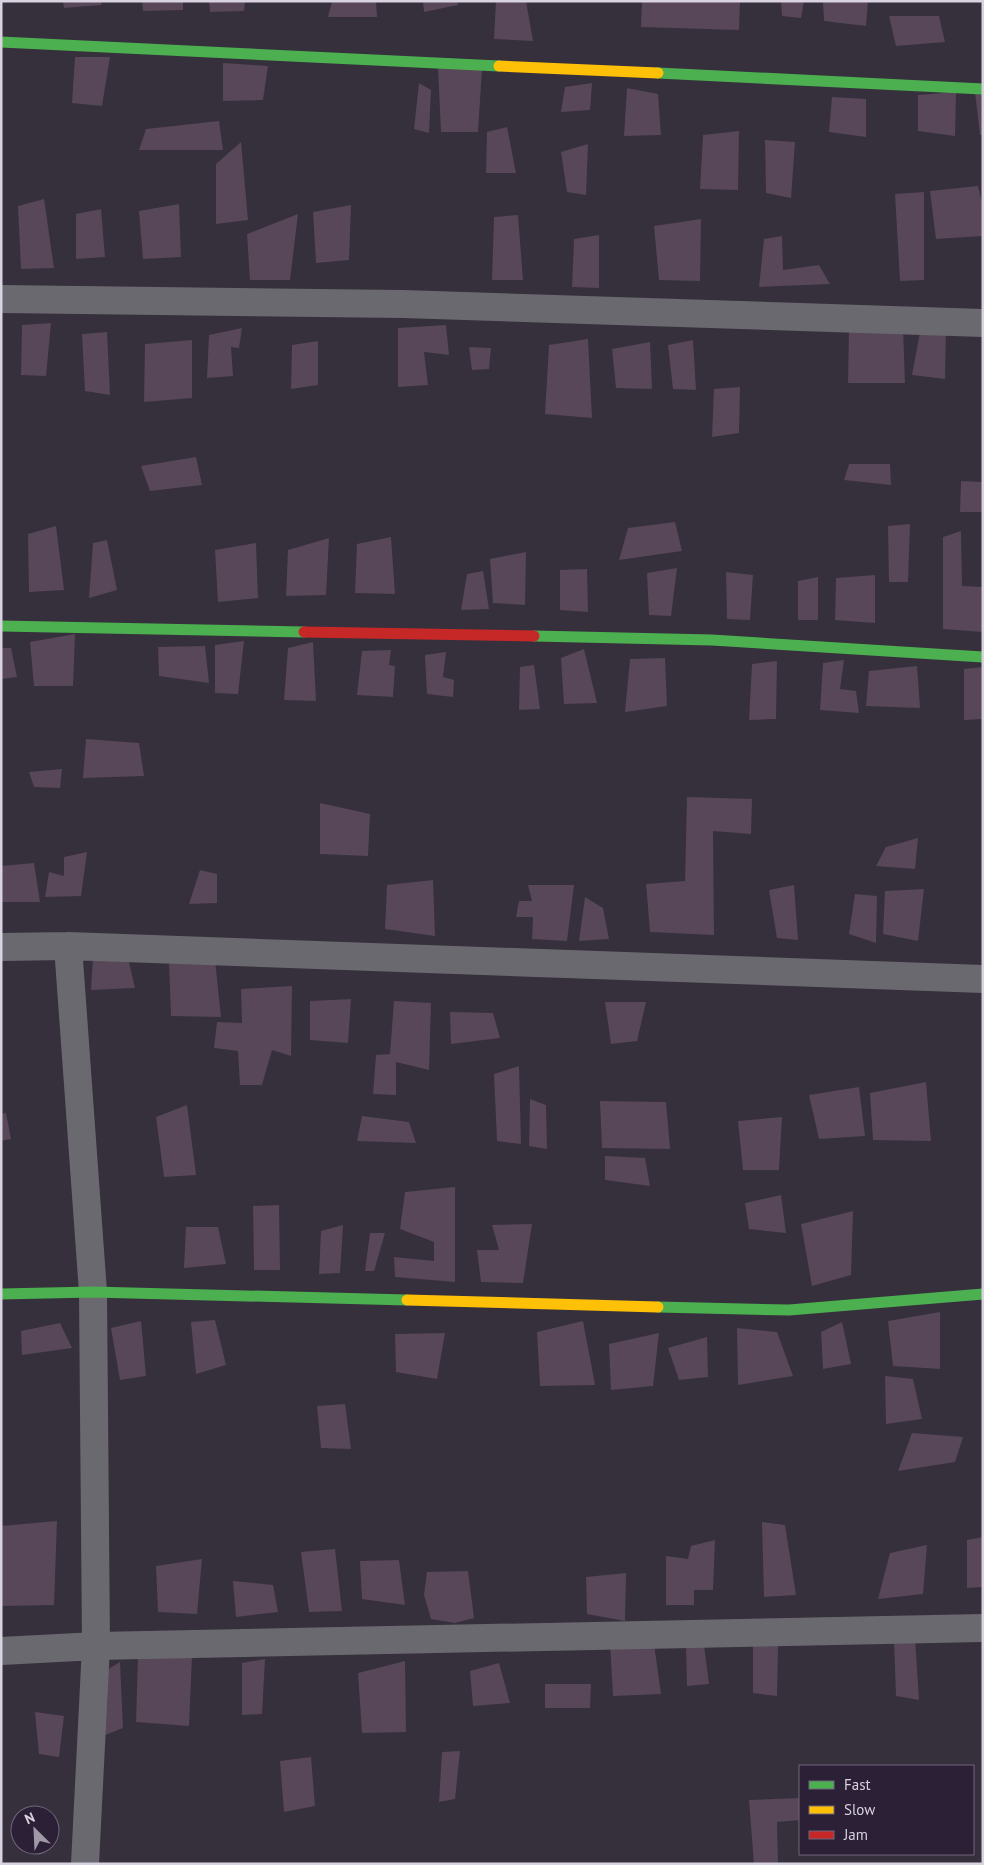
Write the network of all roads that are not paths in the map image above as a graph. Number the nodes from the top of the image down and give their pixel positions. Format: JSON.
{"nodes":[{"id":1,"x":1,"y":42,"type":"edge"},
{"id":2,"x":983,"y":89,"type":"edge"},
{"id":3,"x":1,"y":299,"type":"edge"},
{"id":4,"x":983,"y":323,"type":"edge"},
{"id":5,"x":1,"y":626,"type":"edge"},
{"id":6,"x":983,"y":657,"type":"edge"},
{"id":7,"x":68,"y":946,"type":"junction"},
{"id":8,"x":1,"y":947,"type":"edge"},
{"id":9,"x":983,"y":979,"type":"edge"},
{"id":10,"x":93,"y":1292,"type":"junction"},
{"id":11,"x":1,"y":1294,"type":"edge"},
{"id":12,"x":983,"y":1294,"type":"edge"},
{"id":13,"x":983,"y":1628,"type":"edge"},
{"id":14,"x":96,"y":1646,"type":"junction"},
{"id":15,"x":1,"y":1650,"type":"edge"},
{"id":16,"x":85,"y":1864,"type":"edge"}],
"edges":[{"from":1,"to":2,"type":"street"},
{"from":3,"to":4,"type":"street"},
{"from":5,"to":6,"type":"street"},
{"from":7,"to":8,"type":"street"},
{"from":7,"to":9,"type":"street"},
{"from":7,"to":10,"type":"street"},
{"from":10,"to":11,"type":"street"},
{"from":10,"to":12,"type":"street"},
{"from":10,"to":14,"type":"street"},
{"from":13,"to":14,"type":"street"},
{"from":14,"to":15,"type":"street"},
{"from":14,"to":16,"type":"street"}]}
